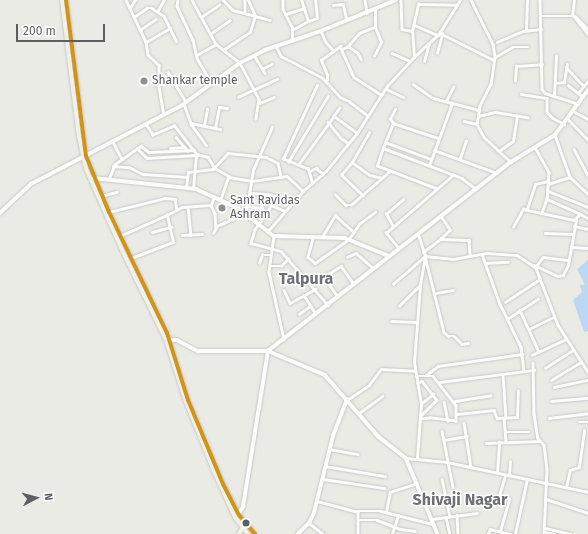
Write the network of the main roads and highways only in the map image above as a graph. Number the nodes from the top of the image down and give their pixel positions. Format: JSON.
{"nodes":[{"id":1,"x":62,"y":0,"type":"edge"},
{"id":2,"x":66,"y":0,"type":"edge"},
{"id":3,"x":84,"y":156,"type":"junction"},
{"id":4,"x":100,"y":196,"type":"junction"},
{"id":5,"x":128,"y":259,"type":"junction"},
{"id":6,"x":244,"y":525,"type":"junction"},
{"id":7,"x":239,"y":534,"type":"edge"},
{"id":8,"x":248,"y":534,"type":"edge"},
{"id":9,"x":255,"y":534,"type":"edge"}],
"edges":[{"from":1,"to":3,"type":"main road"},
{"from":2,"to":3,"type":"main road"},
{"from":3,"to":4,"type":"main road"},
{"from":4,"to":5,"type":"main road"},
{"from":4,"to":5,"type":"main road"},
{"from":5,"to":6,"type":"main road"},
{"from":6,"to":7,"type":"main road"},
{"from":6,"to":8,"type":"main road"},
{"from":6,"to":9,"type":"main road"}]}
